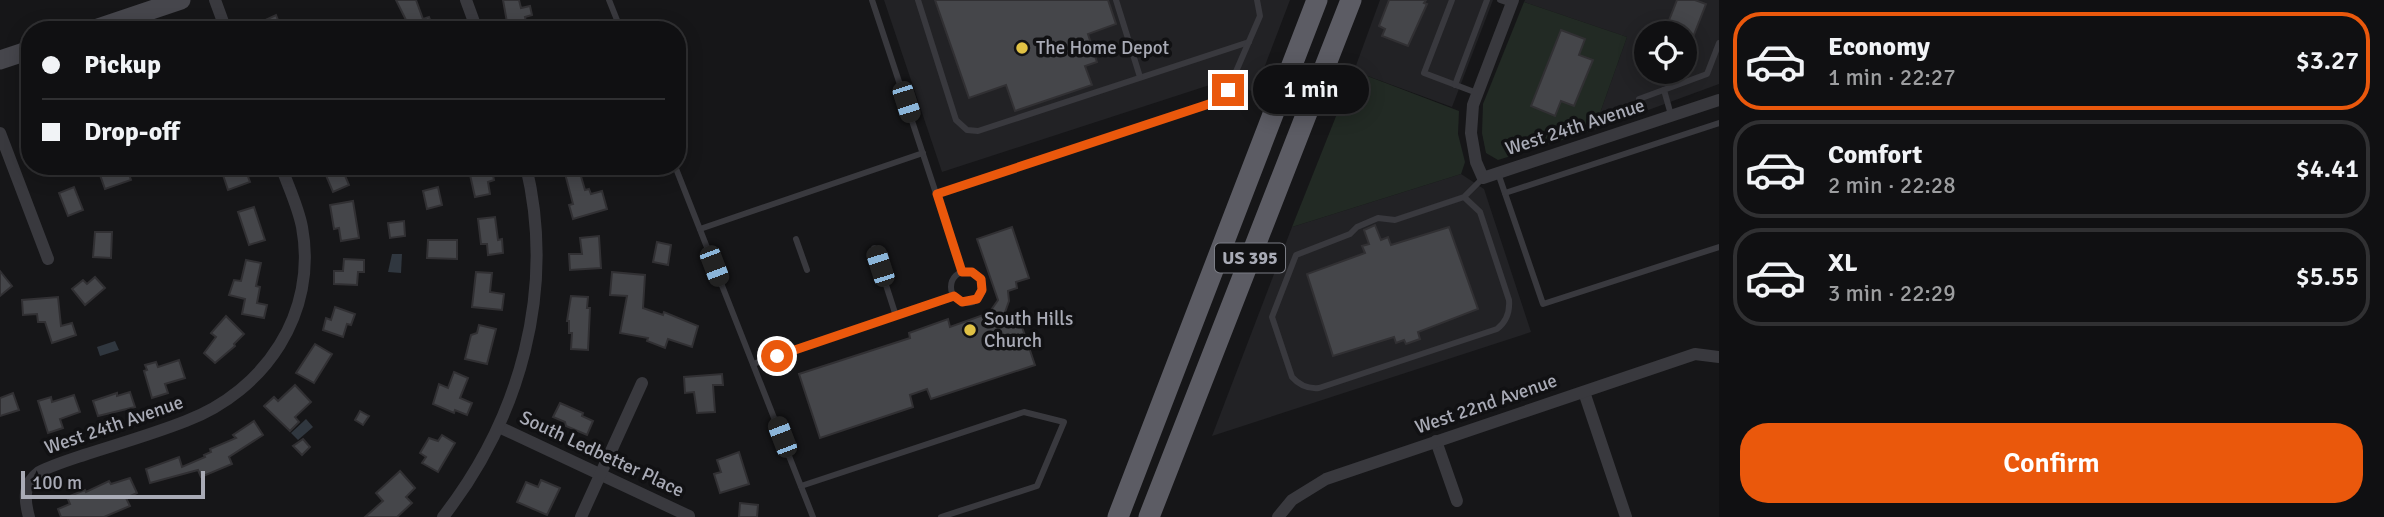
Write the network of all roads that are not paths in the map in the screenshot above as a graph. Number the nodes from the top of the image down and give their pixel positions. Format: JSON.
{"nodes":[{"id":1,"x":181,"y":0,"type":"edge"},
{"id":2,"x":215,"y":0,"type":"edge"},
{"id":3,"x":466,"y":0,"type":"edge"},
{"id":4,"x":609,"y":0,"type":"edge"},
{"id":5,"x":872,"y":0,"type":"edge"},
{"id":6,"x":918,"y":0,"type":"edge"},
{"id":7,"x":1116,"y":0,"type":"edge"},
{"id":8,"x":1257,"y":0,"type":"edge"},
{"id":9,"x":1317,"y":0,"type":"edge"},
{"id":10,"x":1352,"y":0,"type":"edge"},
{"id":11,"x":1452,"y":0,"type":"edge"},
{"id":12,"x":1487,"y":0,"type":"edge"},
{"id":13,"x":1508,"y":1,"type":"edge"},
{"id":14,"x":119,"y":21,"type":"edge"},
{"id":15,"x":223,"y":21,"type":"edge"},
{"id":16,"x":474,"y":21,"type":"edge"},
{"id":17,"x":617,"y":21,"type":"edge"},
{"id":18,"x":1249,"y":42,"type":"junction"},
{"id":19,"x":1719,"y":43,"type":"edge"},
{"id":20,"x":21,"y":53,"type":"edge"},
{"id":21,"x":0,"y":60,"type":"edge"},
{"id":22,"x":1140,"y":77,"type":"junction"},
{"id":23,"x":1455,"y":85,"type":"junction"},
{"id":24,"x":1664,"y":90,"type":"junction"},
{"id":25,"x":1477,"y":93,"type":"junction"},
{"id":26,"x":1640,"y":99,"type":"dead end"},
{"id":27,"x":1719,"y":100,"type":"edge"},
{"id":28,"x":1672,"y":116,"type":"junction"},
{"id":29,"x":1719,"y":123,"type":"edge"},
{"id":30,"x":0,"y":133,"type":"edge"},
{"id":31,"x":923,"y":153,"type":"junction"},
{"id":32,"x":1498,"y":173,"type":"junction"},
{"id":33,"x":284,"y":175,"type":"edge"},
{"id":34,"x":527,"y":175,"type":"edge"},
{"id":35,"x":679,"y":175,"type":"edge"},
{"id":36,"x":1483,"y":178,"type":"junction"},
{"id":37,"x":1505,"y":193,"type":"junction"},
{"id":38,"x":937,"y":194,"type":"junction"},
{"id":39,"x":1464,"y":197,"type":"junction"},
{"id":40,"x":701,"y":229,"type":"junction"},
{"id":41,"x":796,"y":239,"type":"dead end"},
{"id":42,"x":1719,"y":247,"type":"edge"},
{"id":43,"x":874,"y":248,"type":"dead end"},
{"id":44,"x":48,"y":258,"type":"dead end"},
{"id":45,"x":807,"y":270,"type":"dead end"},
{"id":46,"x":962,"y":272,"type":"junction"},
{"id":47,"x":954,"y":296,"type":"junction"},
{"id":48,"x":896,"y":316,"type":"junction"},
{"id":49,"x":1719,"y":357,"type":"edge"},
{"id":50,"x":753,"y":364,"type":"junction"},
{"id":51,"x":642,"y":383,"type":"dead end"},
{"id":52,"x":1584,"y":392,"type":"junction"},
{"id":53,"x":499,"y":427,"type":"junction"},
{"id":54,"x":1436,"y":442,"type":"junction"},
{"id":55,"x":601,"y":474,"type":"junction"},
{"id":56,"x":801,"y":486,"type":"junction"},
{"id":57,"x":1457,"y":501,"type":"dead end"},
{"id":58,"x":689,"y":516,"type":"edge"},
{"id":59,"x":29,"y":517,"type":"edge"},
{"id":60,"x":443,"y":517,"type":"edge"},
{"id":61,"x":581,"y":517,"type":"edge"},
{"id":62,"x":813,"y":517,"type":"edge"},
{"id":63,"x":941,"y":517,"type":"edge"},
{"id":64,"x":1118,"y":517,"type":"edge"},
{"id":65,"x":1149,"y":517,"type":"edge"},
{"id":66,"x":1278,"y":517,"type":"edge"},
{"id":67,"x":1626,"y":517,"type":"edge"}],
"edges":[{"from":1,"to":14,"type":"main road"},
{"from":2,"to":15,"type":"street"},
{"from":3,"to":16,"type":"street"},
{"from":4,"to":17,"type":"lane"},
{"from":5,"to":31,"type":"lane"},
{"from":6,"to":22,"type":"lane"},
{"from":7,"to":22,"type":"lane"},
{"from":8,"to":18,"type":"lane"},
{"from":9,"to":64,"type":"highway","number":"US 395"},
{"from":10,"to":65,"type":"highway","number":"US 395"},
{"from":11,"to":23,"type":"lane"},
{"from":12,"to":23,"type":"lane"},
{"from":13,"to":25,"type":"street"},
{"from":18,"to":22,"type":"lane"},
{"from":18,"to":38,"type":"lane"},
{"from":19,"to":24,"type":"lane"},
{"from":20,"to":21,"type":"main road"},
{"from":23,"to":25,"type":"lane"},
{"from":24,"to":26,"type":"lane"},
{"from":24,"to":28,"type":"lane"},
{"from":25,"to":36,"type":"street"},
{"from":27,"to":28,"type":"street","name":"West 24th Avenue"},
{"from":28,"to":32,"type":"street","name":"West 24th Avenue"},
{"from":29,"to":37,"type":"lane"},
{"from":30,"to":44,"type":"street"},
{"from":31,"to":38,"type":"lane"},
{"from":31,"to":40,"type":"lane"},
{"from":32,"to":36,"type":"street","name":"West 24th Avenue"},
{"from":32,"to":37,"type":"lane"},
{"from":33,"to":59,"type":"street","name":"West 24th Avenue"},
{"from":34,"to":53,"type":"street"},
{"from":35,"to":40,"type":"lane"},
{"from":36,"to":39,"type":"lane"},
{"from":37,"to":42,"type":"lane"},
{"from":38,"to":46,"type":"lane"},
{"from":39,"to":39,"type":"lane"},
{"from":40,"to":50,"type":"lane"},
{"from":41,"to":45,"type":"lane"},
{"from":43,"to":48,"type":"lane"},
{"from":46,"to":47,"type":"lane"},
{"from":46,"to":47,"type":"lane"},
{"from":47,"to":48,"type":"lane"},
{"from":48,"to":50,"type":"lane"},
{"from":49,"to":52,"type":"street","name":"West 22nd Avenue"},
{"from":50,"to":56,"type":"lane"},
{"from":51,"to":55,"type":"street"},
{"from":52,"to":54,"type":"street","name":"West 22nd Avenue"},
{"from":52,"to":67,"type":"street"},
{"from":53,"to":55,"type":"street","name":"South Ledbetter Place"},
{"from":53,"to":60,"type":"street"},
{"from":54,"to":57,"type":"street"},
{"from":54,"to":66,"type":"street","name":"West 22nd Avenue"},
{"from":55,"to":58,"type":"street","name":"South Ledbetter Place"},
{"from":55,"to":61,"type":"street"},
{"from":56,"to":62,"type":"lane"},
{"from":56,"to":63,"type":"lane"}]}
